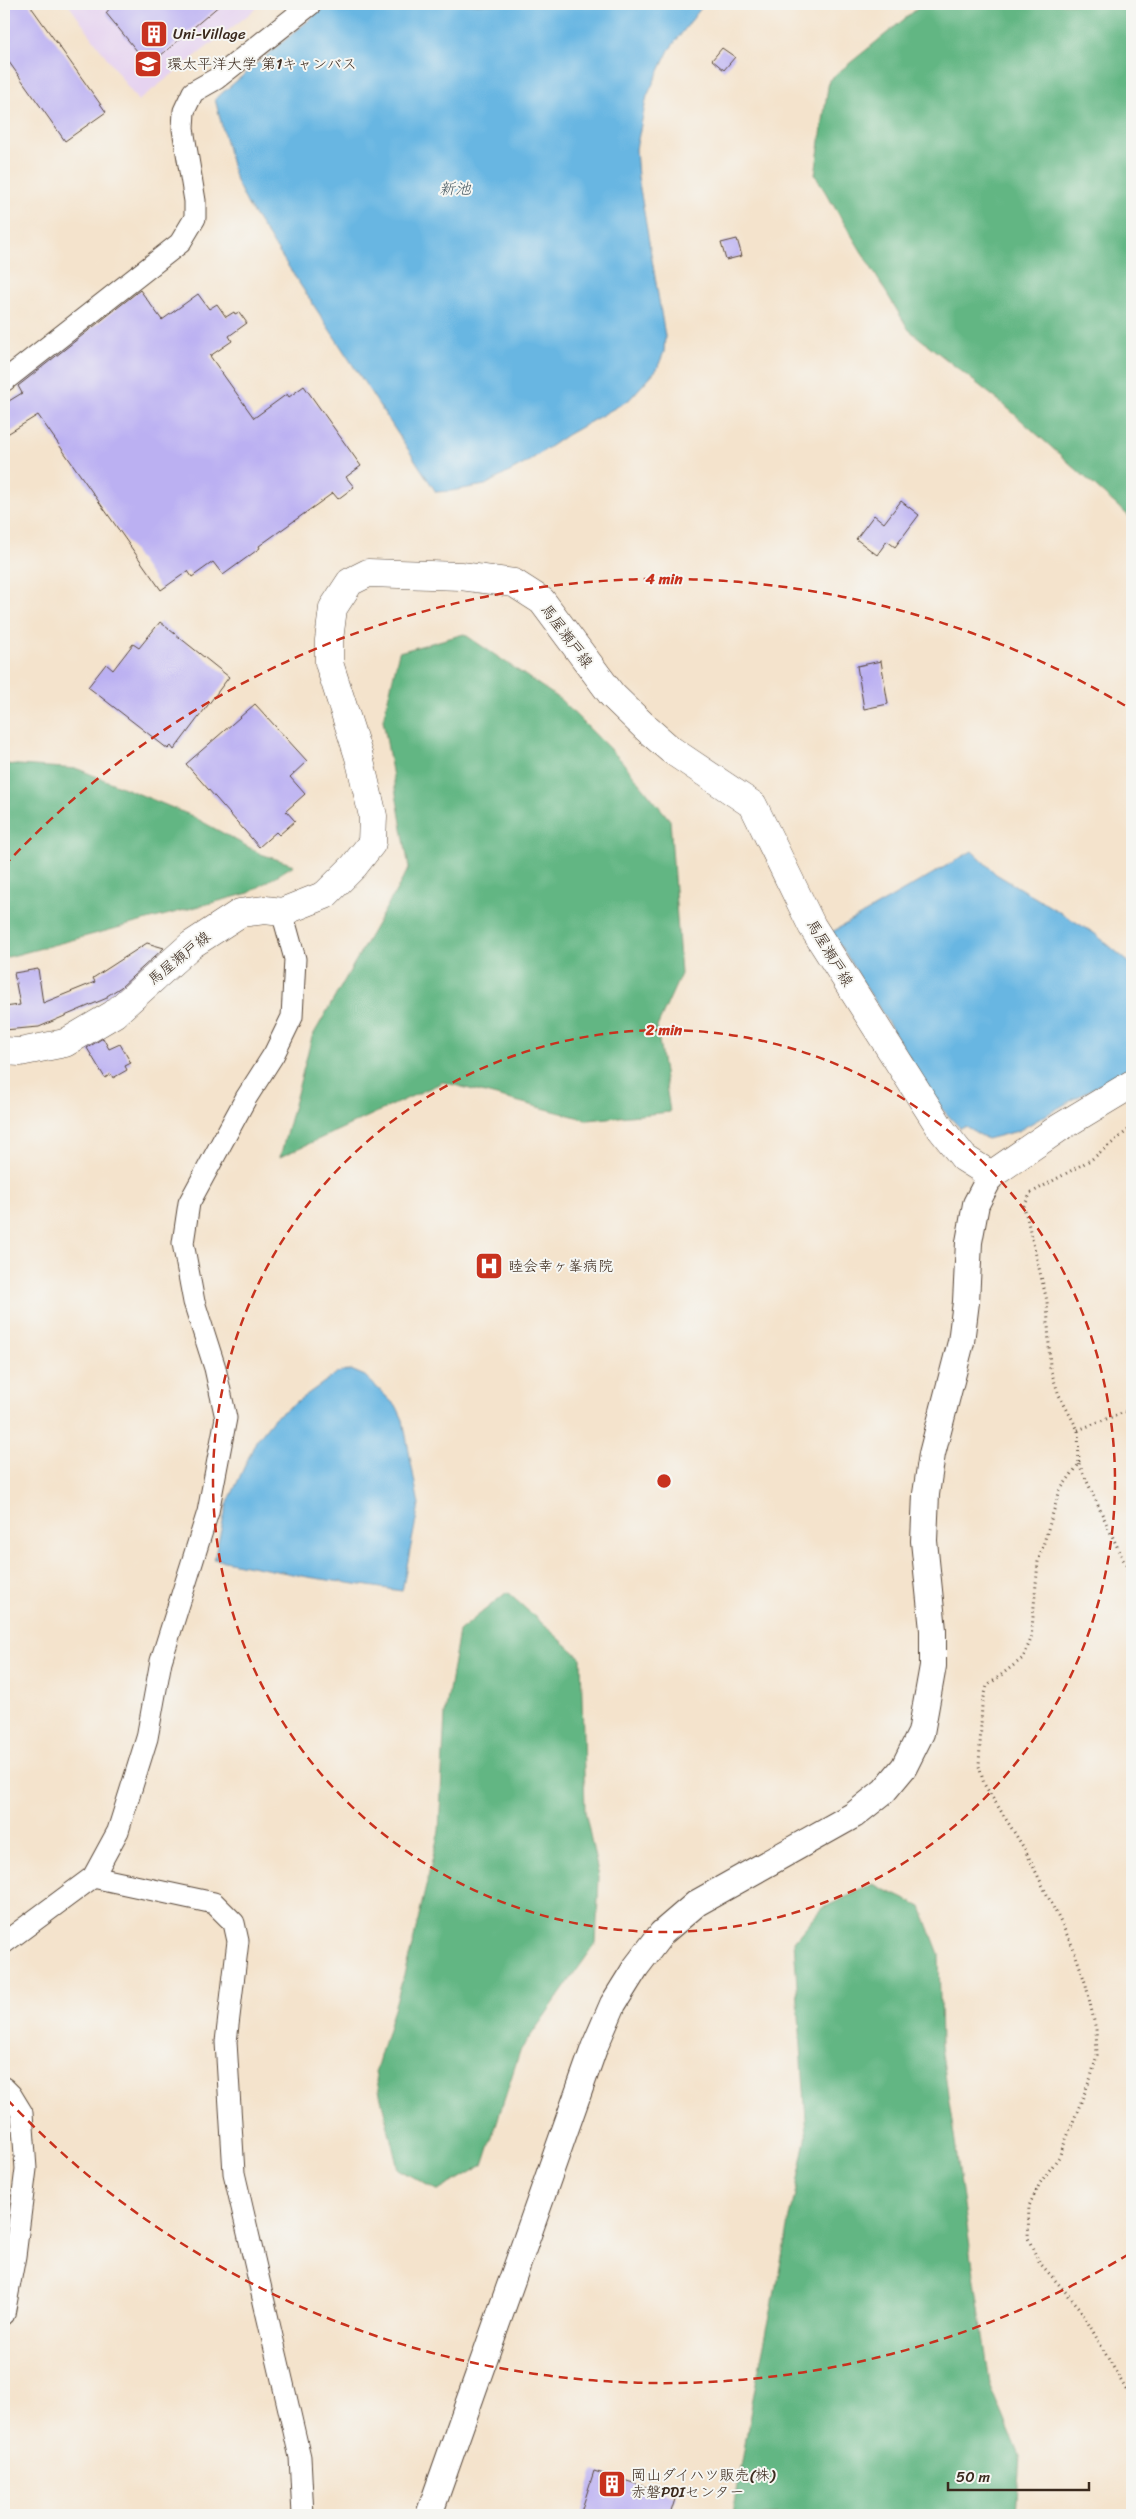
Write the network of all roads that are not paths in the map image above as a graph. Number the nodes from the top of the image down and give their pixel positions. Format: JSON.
{"nodes":[{"id":1,"x":311,"y":4,"type":"edge"},
{"id":2,"x":4,"y":381,"type":"edge"},
{"id":3,"x":282,"y":912,"type":"junction"},
{"id":4,"x":4,"y":1051,"type":"edge"},
{"id":5,"x":1132,"y":1084,"type":"edge"},
{"id":6,"x":991,"y":1175,"type":"junction"},
{"id":7,"x":93,"y":1877,"type":"junction"},
{"id":8,"x":4,"y":1943,"type":"edge"},
{"id":9,"x":4,"y":2088,"type":"edge"},
{"id":10,"x":4,"y":2314,"type":"edge"},
{"id":11,"x":303,"y":2515,"type":"edge"},
{"id":12,"x":428,"y":2515,"type":"edge"}],
"edges":[{"from":1,"to":2,"type":"street"},
{"from":3,"to":4,"type":"main road","name":"馬屋瀬戸線"},
{"from":3,"to":6,"type":"main road","name":"馬屋瀬戸線"},
{"from":3,"to":7,"type":"street"},
{"from":5,"to":6,"type":"main road"},
{"from":6,"to":12,"type":"street"},
{"from":7,"to":8,"type":"street"},
{"from":7,"to":11,"type":"street"},
{"from":9,"to":10,"type":"street"}]}
